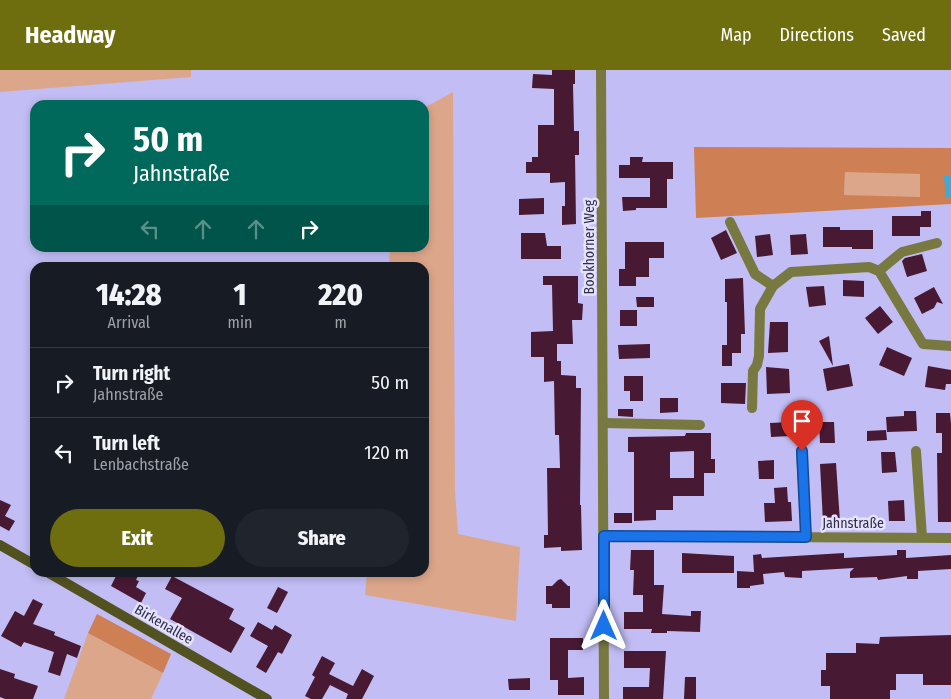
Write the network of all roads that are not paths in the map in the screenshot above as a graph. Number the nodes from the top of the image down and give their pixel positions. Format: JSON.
{"nodes":[{"id":1,"x":601,"y":70,"type":"edge"},
{"id":2,"x":730,"y":222,"type":"dead end"},
{"id":3,"x":937,"y":244,"type":"dead end"},
{"id":4,"x":879,"y":272,"type":"junction"},
{"id":5,"x":773,"y":286,"type":"junction"},
{"id":6,"x":951,"y":346,"type":"edge"},
{"id":7,"x":752,"y":408,"type":"dead end"},
{"id":8,"x":604,"y":423,"type":"junction"},
{"id":9,"x":700,"y":425,"type":"dead end"},
{"id":10,"x":802,"y":451,"type":"dead end"},
{"id":11,"x":916,"y":451,"type":"dead end"},
{"id":12,"x":604,"y":536,"type":"junction"},
{"id":13,"x":806,"y":537,"type":"junction"},
{"id":14,"x":922,"y":538,"type":"junction"},
{"id":15,"x":951,"y":538,"type":"edge"},
{"id":16,"x":0,"y":545,"type":"edge"},
{"id":17,"x":30,"y":562,"type":"edge"},
{"id":18,"x":56,"y":577,"type":"edge"},
{"id":19,"x":267,"y":699,"type":"edge"},
{"id":20,"x":604,"y":699,"type":"edge"}],
"edges":[{"from":1,"to":8,"type":"street","name":"Bookhorner Weg"},
{"from":2,"to":5,"type":"street"},
{"from":3,"to":4,"type":"street"},
{"from":4,"to":5,"type":"street"},
{"from":4,"to":6,"type":"street"},
{"from":5,"to":7,"type":"street"},
{"from":8,"to":9,"type":"street"},
{"from":8,"to":12,"type":"street","name":"Bookhorner Weg"},
{"from":10,"to":13,"type":"street"},
{"from":11,"to":14,"type":"street"},
{"from":12,"to":13,"type":"street","name":"Jahnstraße"},
{"from":12,"to":20,"type":"street","name":"Bookhorner Weg"},
{"from":13,"to":14,"type":"street","name":"Jahnstraße"},
{"from":14,"to":15,"type":"street","name":"Jahnstraße"},
{"from":16,"to":17,"type":"street"},
{"from":18,"to":19,"type":"street","name":"Birkenallee"}]}
